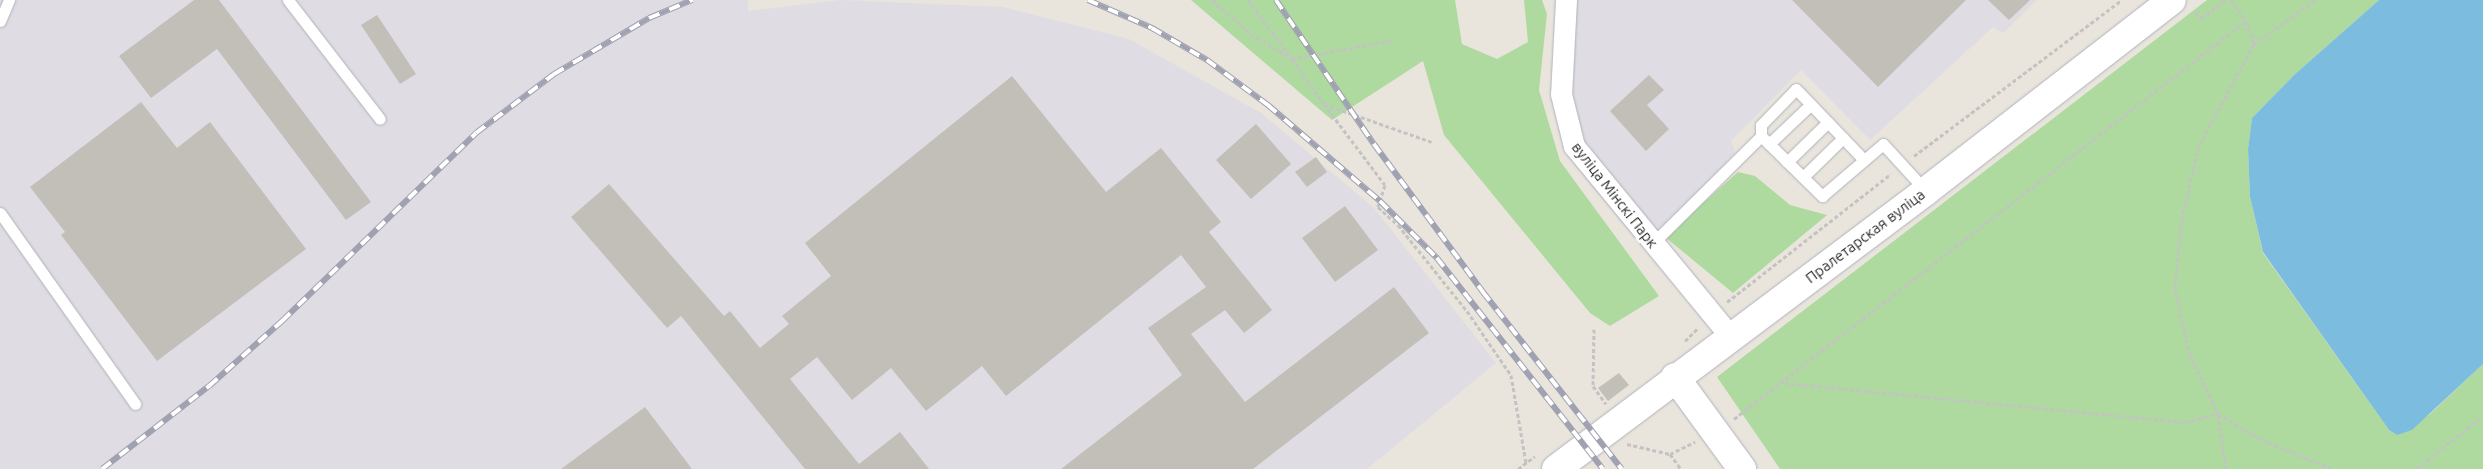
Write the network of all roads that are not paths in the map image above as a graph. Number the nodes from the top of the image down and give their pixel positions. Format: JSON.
{"nodes":[{"id":1,"x":9,"y":0,"type":"edge"},
{"id":2,"x":288,"y":0,"type":"edge"},
{"id":3,"x":1566,"y":0,"type":"edge"},
{"id":4,"x":2183,"y":6,"type":"edge"},
{"id":5,"x":0,"y":20,"type":"edge"},
{"id":6,"x":1810,"y":104,"type":"junction"},
{"id":7,"x":380,"y":119,"type":"dead end"},
{"id":8,"x":1828,"y":122,"type":"junction"},
{"id":9,"x":1843,"y":138,"type":"junction"},
{"id":10,"x":1765,"y":140,"type":"junction"},
{"id":11,"x":1864,"y":160,"type":"junction"},
{"id":12,"x":1787,"y":162,"type":"junction"},
{"id":13,"x":1803,"y":177,"type":"junction"},
{"id":14,"x":1926,"y":191,"type":"junction"},
{"id":15,"x":0,"y":213,"type":"edge"},
{"id":16,"x":1652,"y":244,"type":"junction"},
{"id":17,"x":1730,"y":336,"type":"junction"},
{"id":18,"x":1675,"y":377,"type":"junction"},
{"id":19,"x":135,"y":404,"type":"dead end"},
{"id":20,"x":1549,"y":460,"type":"edge"},
{"id":21,"x":1742,"y":469,"type":"edge"}],
"edges":[{"from":1,"to":5,"type":"lane"},
{"from":2,"to":7,"type":"lane"},
{"from":3,"to":16,"type":"street","name":"вуліца Мінскі Парк"},
{"from":4,"to":14,"type":"main road","name":"Пралетарская вуліца"},
{"from":6,"to":8,"type":"lane"},
{"from":6,"to":10,"type":"lane"},
{"from":6,"to":10,"type":"lane"},
{"from":8,"to":9,"type":"lane"},
{"from":8,"to":12,"type":"lane"},
{"from":9,"to":11,"type":"lane"},
{"from":9,"to":13,"type":"lane"},
{"from":10,"to":12,"type":"lane"},
{"from":10,"to":16,"type":"lane"},
{"from":11,"to":13,"type":"lane"},
{"from":11,"to":14,"type":"lane"},
{"from":12,"to":13,"type":"lane"},
{"from":14,"to":17,"type":"main road","name":"Пралетарская вуліца"},
{"from":15,"to":19,"type":"lane"},
{"from":16,"to":17,"type":"street","name":"вуліца Мінскі Парк"},
{"from":17,"to":18,"type":"main road","name":"Пралетарская вуліца"},
{"from":18,"to":20,"type":"main road","name":"Пралетарская вуліца"},
{"from":18,"to":21,"type":"main road"}]}
